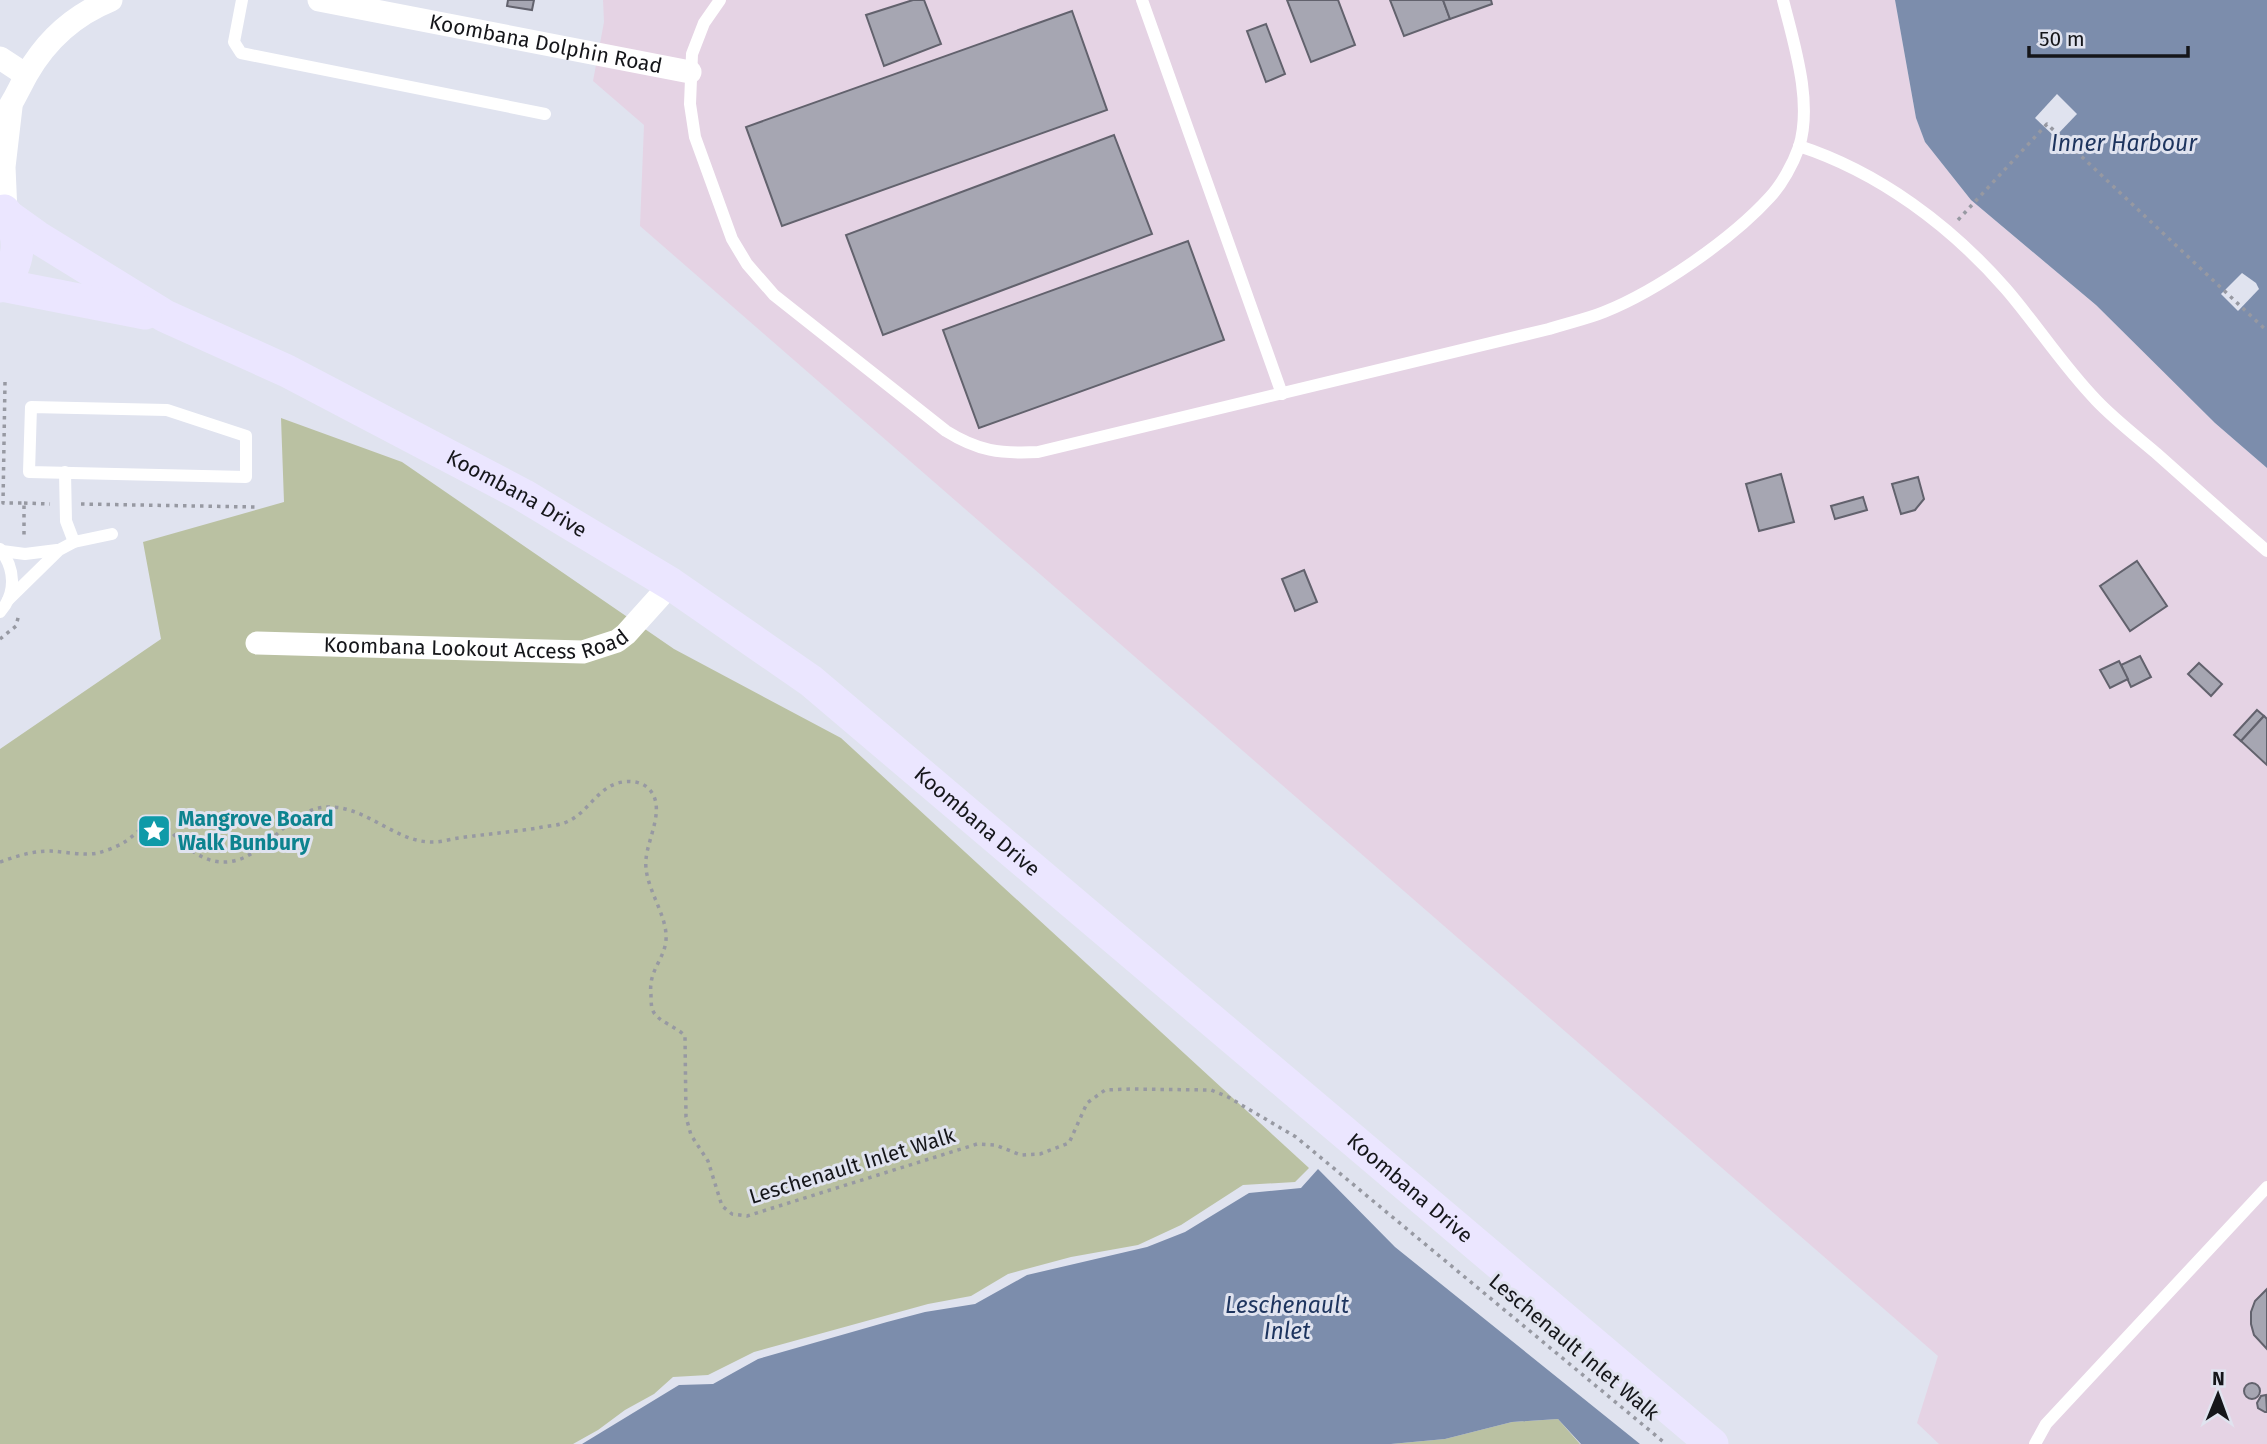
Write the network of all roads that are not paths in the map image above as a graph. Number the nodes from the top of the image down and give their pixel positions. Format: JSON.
{"nodes":[{"id":1,"x":111,"y":0,"type":"edge"},
{"id":2,"x":242,"y":0,"type":"edge"},
{"id":3,"x":319,"y":0,"type":"edge"},
{"id":4,"x":720,"y":0,"type":"edge"},
{"id":5,"x":1142,"y":0,"type":"edge"},
{"id":6,"x":1783,"y":0,"type":"edge"},
{"id":7,"x":0,"y":58,"type":"edge"},
{"id":8,"x":690,"y":72,"type":"junction"},
{"id":9,"x":26,"y":75,"type":"junction"},
{"id":10,"x":5,"y":114,"type":"edge"},
{"id":11,"x":545,"y":114,"type":"dead end"},
{"id":12,"x":1799,"y":146,"type":"junction"},
{"id":13,"x":5,"y":213,"type":"edge"},
{"id":14,"x":1,"y":285,"type":"edge"},
{"id":15,"x":165,"y":316,"type":"junction"},
{"id":16,"x":1282,"y":394,"type":"junction"},
{"id":17,"x":65,"y":472,"type":"junction"},
{"id":18,"x":112,"y":534,"type":"dead end"},
{"id":19,"x":74,"y":542,"type":"junction"},
{"id":20,"x":1,"y":550,"type":"edge"},
{"id":21,"x":59,"y":550,"type":"junction"},
{"id":22,"x":2267,"y":551,"type":"edge"},
{"id":23,"x":671,"y":584,"type":"junction"},
{"id":24,"x":8,"y":600,"type":"junction"},
{"id":25,"x":0,"y":612,"type":"edge"},
{"id":26,"x":257,"y":643,"type":"dead end"},
{"id":27,"x":2267,"y":1187,"type":"edge"},
{"id":28,"x":1712,"y":1444,"type":"edge"},
{"id":29,"x":2035,"y":1444,"type":"edge"}],
"edges":[{"from":1,"to":9,"type":"street"},
{"from":2,"to":11,"type":"lane"},
{"from":3,"to":8,"type":"street","name":"Koombana Dolphin Road"},
{"from":4,"to":8,"type":"lane"},
{"from":5,"to":16,"type":"lane"},
{"from":6,"to":12,"type":"lane"},
{"from":7,"to":9,"type":"street"},
{"from":8,"to":16,"type":"lane"},
{"from":9,"to":10,"type":"street"},
{"from":10,"to":13,"type":"street"},
{"from":12,"to":16,"type":"lane"},
{"from":12,"to":22,"type":"lane"},
{"from":13,"to":14,"type":"main road"},
{"from":13,"to":15,"type":"main road","name":"Koombana Drive"},
{"from":14,"to":15,"type":"main road","name":"Koombana Drive"},
{"from":15,"to":23,"type":"main road","name":"Koombana Drive"},
{"from":17,"to":17,"type":"lane"},
{"from":17,"to":19,"type":"lane"},
{"from":18,"to":19,"type":"lane"},
{"from":19,"to":21,"type":"lane"},
{"from":20,"to":21,"type":"lane"},
{"from":20,"to":24,"type":"lane"},
{"from":21,"to":24,"type":"lane"},
{"from":23,"to":26,"type":"street","name":"Koombana Lookout Access Road"},
{"from":23,"to":28,"type":"main road","name":"Koombana Drive"},
{"from":24,"to":25,"type":"lane"},
{"from":27,"to":29,"type":"lane"}]}
